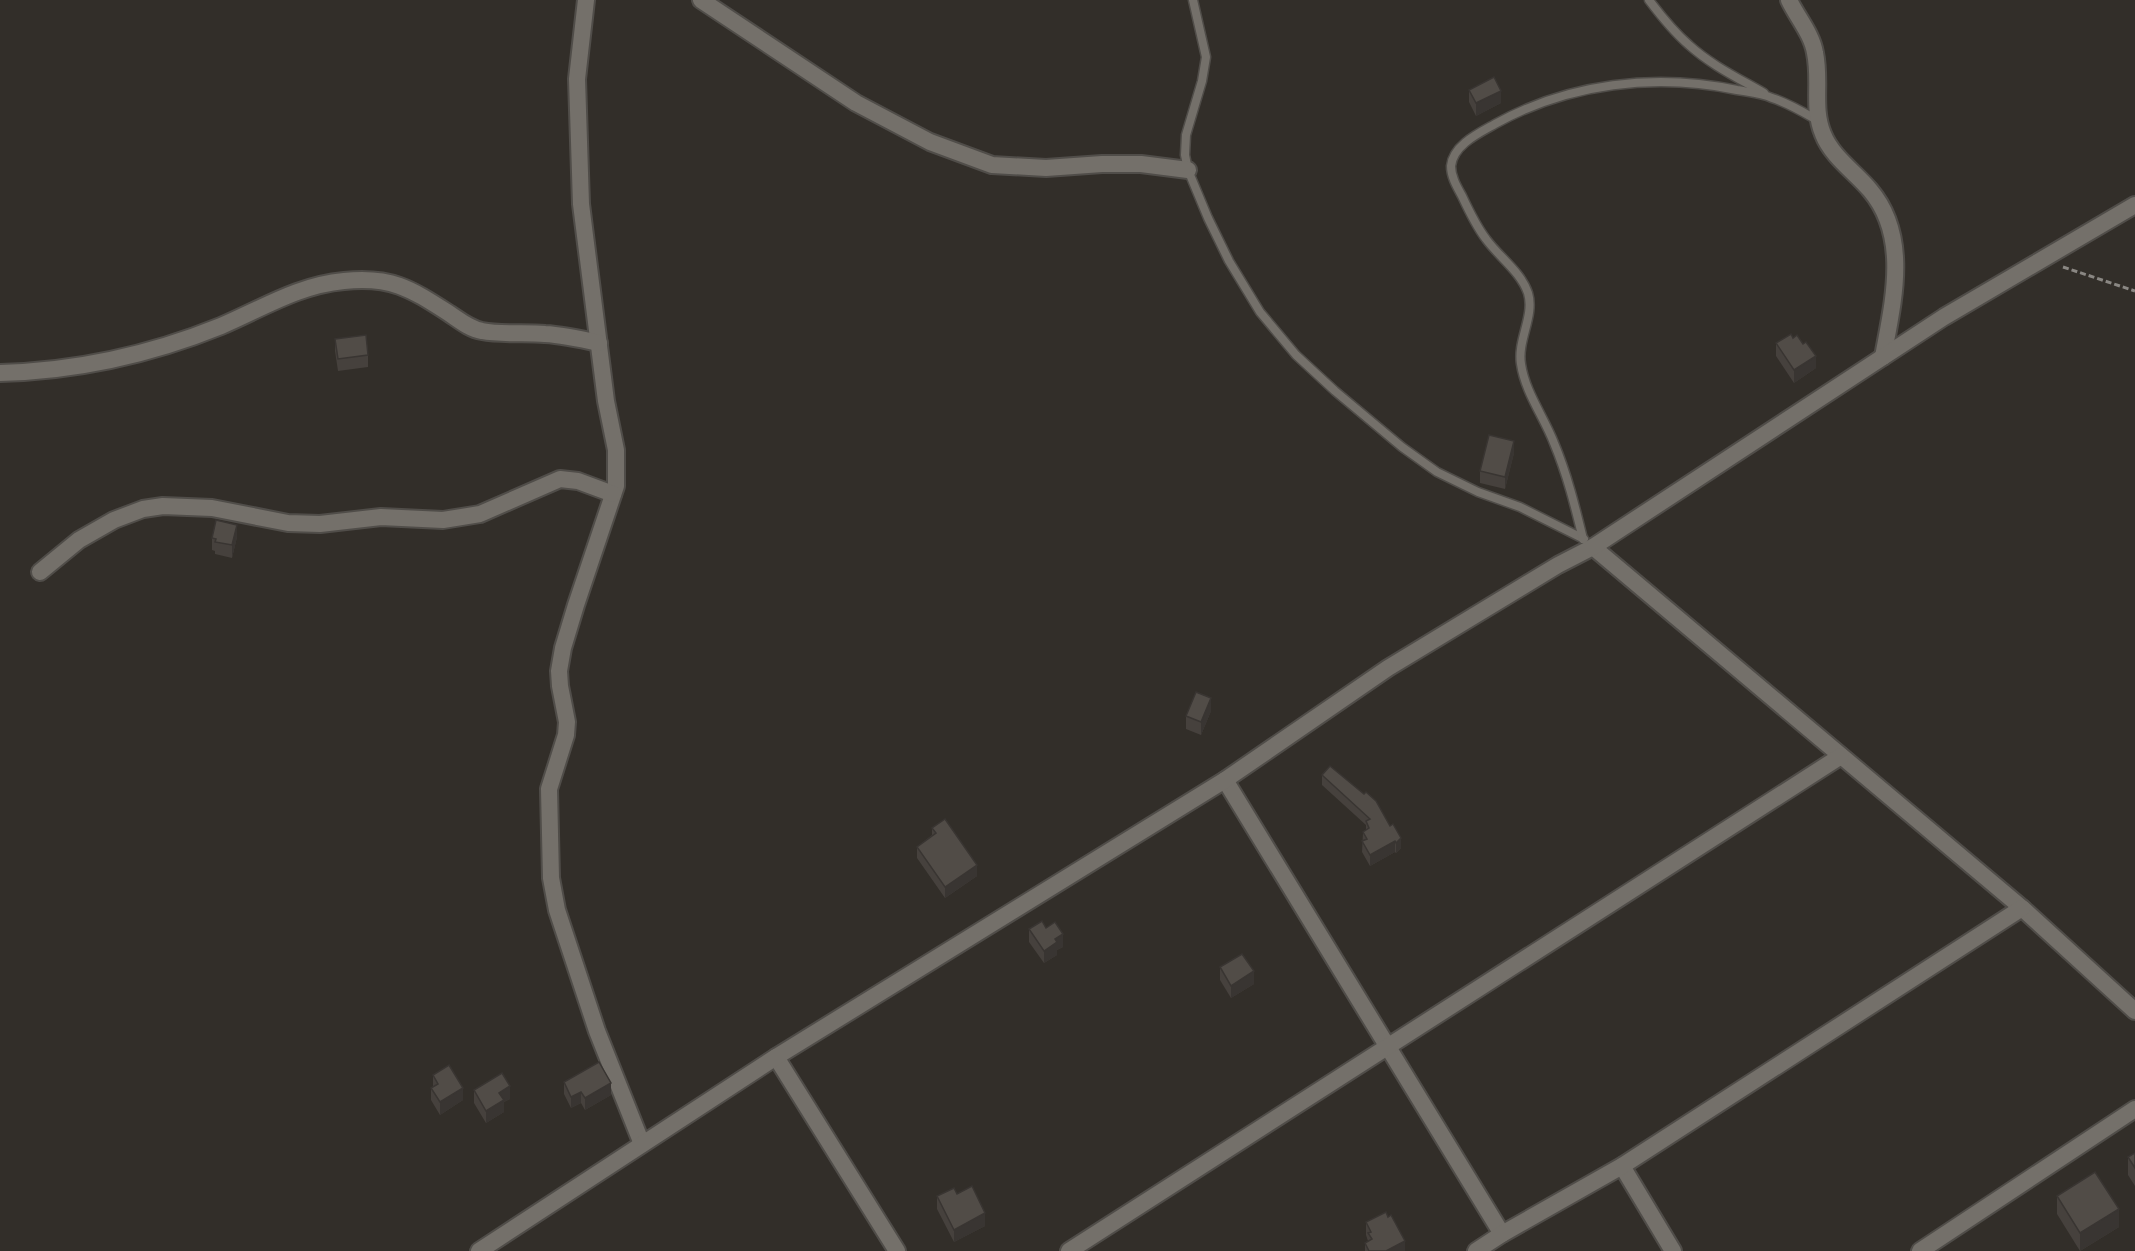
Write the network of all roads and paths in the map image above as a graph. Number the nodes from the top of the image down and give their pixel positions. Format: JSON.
{"nodes":[{"id":1,"x":586,"y":0,"type":"edge"},
{"id":2,"x":701,"y":0,"type":"edge"},
{"id":3,"x":1193,"y":0,"type":"edge"},
{"id":4,"x":1648,"y":0,"type":"edge"},
{"id":5,"x":1789,"y":0,"type":"edge"},
{"id":6,"x":1772,"y":97,"type":"junction"},
{"id":7,"x":1817,"y":120,"type":"junction"},
{"id":8,"x":1188,"y":170,"type":"junction"},
{"id":9,"x":2135,"y":205,"type":"edge"},
{"id":10,"x":2040,"y":260,"type":"junction"},
{"id":11,"x":2135,"y":291,"type":"edge"},
{"id":12,"x":599,"y":343,"type":"junction"},
{"id":13,"x":1883,"y":357,"type":"junction"},
{"id":14,"x":0,"y":373,"type":"edge"},
{"id":15,"x":613,"y":494,"type":"junction"},
{"id":16,"x":1588,"y":543,"type":"junction"},
{"id":17,"x":40,"y":572,"type":"dead end"},
{"id":18,"x":1841,"y":756,"type":"junction"},
{"id":19,"x":1224,"y":780,"type":"junction"},
{"id":20,"x":2022,"y":908,"type":"junction"},
{"id":21,"x":2135,"y":1011,"type":"edge"},
{"id":22,"x":1389,"y":1047,"type":"junction"},
{"id":23,"x":776,"y":1057,"type":"junction"},
{"id":24,"x":2135,"y":1109,"type":"edge"},
{"id":25,"x":642,"y":1144,"type":"junction"},
{"id":26,"x":1622,"y":1166,"type":"junction"},
{"id":27,"x":1502,"y":1234,"type":"junction"},
{"id":28,"x":479,"y":1251,"type":"edge"},
{"id":29,"x":897,"y":1251,"type":"edge"},
{"id":30,"x":1069,"y":1251,"type":"edge"},
{"id":31,"x":1476,"y":1251,"type":"edge"},
{"id":32,"x":1673,"y":1251,"type":"edge"},
{"id":33,"x":1920,"y":1251,"type":"edge"}],
"edges":[{"from":1,"to":12,"type":"street"},
{"from":2,"to":8,"type":"street"},
{"from":3,"to":8,"type":"lane"},
{"from":4,"to":6,"type":"lane"},
{"from":5,"to":7,"type":"street"},
{"from":6,"to":7,"type":"lane"},
{"from":6,"to":16,"type":"lane"},
{"from":7,"to":13,"type":"street"},
{"from":8,"to":16,"type":"lane"},
{"from":9,"to":10,"type":"street"},
{"from":10,"to":11,"type":"path"},
{"from":10,"to":13,"type":"street"},
{"from":12,"to":14,"type":"street"},
{"from":12,"to":15,"type":"street"},
{"from":13,"to":16,"type":"street"},
{"from":15,"to":17,"type":"street"},
{"from":15,"to":25,"type":"street"},
{"from":16,"to":18,"type":"street"},
{"from":16,"to":19,"type":"street"},
{"from":18,"to":20,"type":"street"},
{"from":18,"to":22,"type":"street"},
{"from":19,"to":22,"type":"street"},
{"from":19,"to":23,"type":"street"},
{"from":20,"to":21,"type":"street"},
{"from":20,"to":26,"type":"street"},
{"from":22,"to":27,"type":"street"},
{"from":22,"to":30,"type":"street"},
{"from":23,"to":25,"type":"street"},
{"from":23,"to":29,"type":"street"},
{"from":24,"to":33,"type":"street"},
{"from":25,"to":28,"type":"street"},
{"from":26,"to":27,"type":"street"},
{"from":26,"to":32,"type":"street"},
{"from":27,"to":31,"type":"street"}]}
